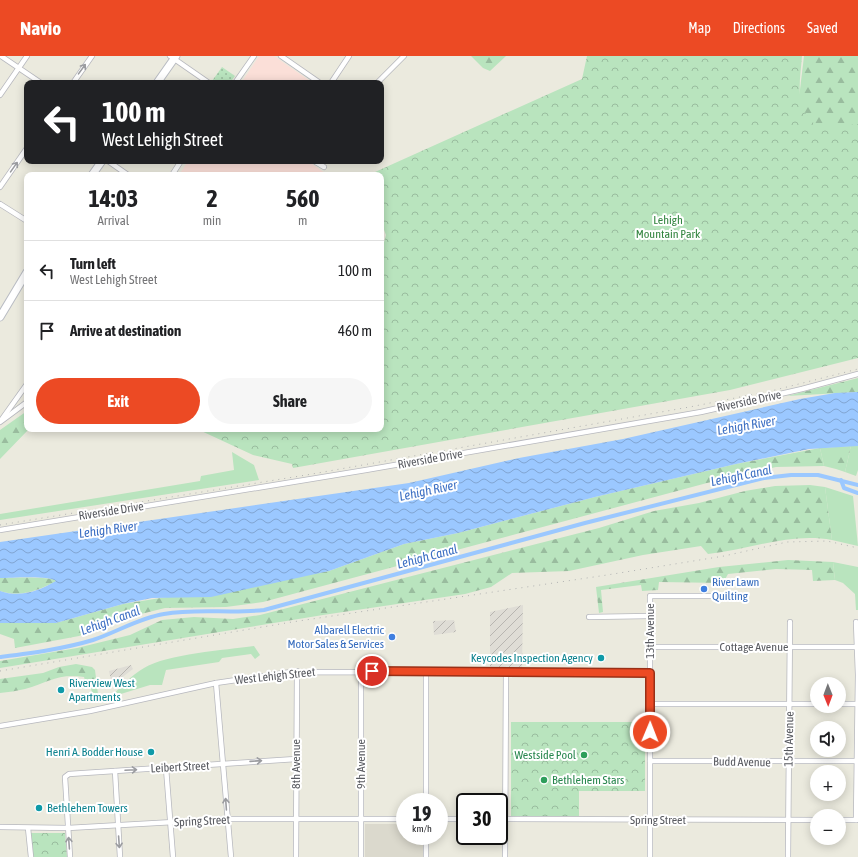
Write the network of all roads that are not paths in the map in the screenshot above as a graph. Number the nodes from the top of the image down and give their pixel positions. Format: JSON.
{"nodes":[{"id":1,"x":1,"y":56,"type":"edge"},
{"id":2,"x":27,"y":56,"type":"edge"},
{"id":3,"x":92,"y":56,"type":"edge"},
{"id":4,"x":254,"y":56,"type":"edge"},
{"id":5,"x":281,"y":56,"type":"edge"},
{"id":6,"x":349,"y":56,"type":"edge"},
{"id":7,"x":404,"y":56,"type":"edge"},
{"id":8,"x":173,"y":57,"type":"edge"},
{"id":9,"x":19,"y":68,"type":"junction"},
{"id":10,"x":37,"y":80,"type":"edge"},
{"id":11,"x":75,"y":80,"type":"edge"},
{"id":12,"x":159,"y":80,"type":"edge"},
{"id":13,"x":205,"y":80,"type":"edge"},
{"id":14,"x":237,"y":80,"type":"edge"},
{"id":15,"x":316,"y":80,"type":"edge"},
{"id":16,"x":333,"y":80,"type":"edge"},
{"id":17,"x":380,"y":80,"type":"edge"},
{"id":18,"x":0,"y":95,"type":"edge"},
{"id":19,"x":24,"y":152,"type":"edge"},
{"id":20,"x":112,"y":164,"type":"edge"},
{"id":21,"x":319,"y":164,"type":"edge"},
{"id":22,"x":324,"y":167,"type":"dead end"},
{"id":23,"x":124,"y":172,"type":"edge"},
{"id":24,"x":0,"y":187,"type":"edge"},
{"id":25,"x":0,"y":204,"type":"edge"},
{"id":26,"x":24,"y":220,"type":"edge"},
{"id":27,"x":24,"y":277,"type":"edge"},
{"id":28,"x":0,"y":317,"type":"edge"},
{"id":29,"x":858,"y":374,"type":"edge"},
{"id":30,"x":24,"y":388,"type":"edge"},
{"id":31,"x":24,"y":404,"type":"edge"},
{"id":32,"x":1,"y":420,"type":"edge"},
{"id":33,"x":0,"y":530,"type":"edge"},
{"id":34,"x":723,"y":596,"type":"dead end"},
{"id":35,"x":650,"y":616,"type":"junction"},
{"id":36,"x":589,"y":617,"type":"dead end"},
{"id":37,"x":790,"y":622,"type":"dead end"},
{"id":38,"x":856,"y":622,"type":"dead end"},
{"id":39,"x":651,"y":647,"type":"junction"},
{"id":40,"x":789,"y":647,"type":"junction"},
{"id":41,"x":858,"y":647,"type":"edge"},
{"id":42,"x":297,"y":671,"type":"junction"},
{"id":43,"x":361,"y":671,"type":"junction"},
{"id":44,"x":426,"y":672,"type":"junction"},
{"id":45,"x":506,"y":672,"type":"junction"},
{"id":46,"x":650,"y":673,"type":"junction"},
{"id":47,"x":216,"y":683,"type":"junction"},
{"id":48,"x":650,"y":704,"type":"junction"},
{"id":49,"x":789,"y":704,"type":"junction"},
{"id":50,"x":810,"y":704,"type":"edge"},
{"id":51,"x":846,"y":704,"type":"edge"},
{"id":52,"x":857,"y":704,"type":"edge"},
{"id":53,"x":0,"y":726,"type":"edge"},
{"id":54,"x":296,"y":759,"type":"junction"},
{"id":55,"x":650,"y":761,"type":"junction"},
{"id":56,"x":857,"y":761,"type":"edge"},
{"id":57,"x":789,"y":762,"type":"junction"},
{"id":58,"x":223,"y":764,"type":"junction"},
{"id":59,"x":166,"y":768,"type":"junction"},
{"id":60,"x":115,"y":770,"type":"junction"},
{"id":61,"x":426,"y":793,"type":"edge"},
{"id":62,"x":505,"y":793,"type":"edge"},
{"id":63,"x":227,"y":819,"type":"junction"},
{"id":64,"x":296,"y":819,"type":"junction"},
{"id":65,"x":362,"y":819,"type":"junction"},
{"id":66,"x":396,"y":819,"type":"edge"},
{"id":67,"x":508,"y":819,"type":"edge"},
{"id":68,"x":649,"y":820,"type":"junction"},
{"id":69,"x":788,"y":820,"type":"junction"},
{"id":70,"x":810,"y":820,"type":"edge"},
{"id":71,"x":846,"y":820,"type":"edge"},
{"id":72,"x":857,"y":820,"type":"edge"},
{"id":73,"x":170,"y":823,"type":"junction"},
{"id":74,"x":118,"y":826,"type":"junction"},
{"id":75,"x":0,"y":827,"type":"edge"},
{"id":76,"x":28,"y":828,"type":"junction"},
{"id":77,"x":68,"y":828,"type":"junction"},
{"id":78,"x":426,"y":845,"type":"edge"},
{"id":79,"x":506,"y":845,"type":"edge"},
{"id":80,"x":31,"y":857,"type":"edge"},
{"id":81,"x":70,"y":857,"type":"edge"},
{"id":82,"x":120,"y":857,"type":"edge"},
{"id":83,"x":173,"y":857,"type":"edge"},
{"id":84,"x":231,"y":857,"type":"edge"},
{"id":85,"x":296,"y":857,"type":"edge"},
{"id":86,"x":361,"y":857,"type":"edge"},
{"id":87,"x":426,"y":857,"type":"edge"},
{"id":88,"x":506,"y":857,"type":"edge"},
{"id":89,"x":650,"y":857,"type":"edge"},
{"id":90,"x":788,"y":857,"type":"edge"}],
"edges":[{"from":1,"to":9,"type":"street"},
{"from":2,"to":9,"type":"street"},
{"from":11,"to":3,"type":"street","one_way":true},
{"from":4,"to":14,"type":"street"},
{"from":5,"to":15,"type":"street"},
{"from":6,"to":16,"type":"street"},
{"from":7,"to":17,"type":"street"},
{"from":8,"to":12,"type":"main road"},
{"from":8,"to":13,"type":"street"},
{"from":9,"to":10,"type":"street"},
{"from":9,"to":18,"type":"street"},
{"from":24,"to":19,"type":"street","one_way":true},
{"from":20,"to":23,"type":"street"},
{"from":21,"to":22,"type":"street"},
{"from":25,"to":26,"type":"street"},
{"from":27,"to":28,"type":"main road"},
{"from":29,"to":33,"type":"street","name":"Riverside Drive"},
{"from":30,"to":32,"type":"street"},
{"from":31,"to":32,"type":"street"},
{"from":34,"to":35,"type":"street","name":"13th Avenue"},
{"from":35,"to":36,"type":"street"},
{"from":35,"to":39,"type":"street","name":"13th Avenue"},
{"from":37,"to":40,"type":"street","name":"15th Avenue"},
{"from":38,"to":41,"type":"street"},
{"from":39,"to":40,"type":"street","name":"Cottage Avenue"},
{"from":39,"to":46,"type":"street","name":"13th Avenue"},
{"from":40,"to":41,"type":"street","name":"Cottage Avenue"},
{"from":40,"to":49,"type":"street","name":"15th Avenue"},
{"from":41,"to":52,"type":"street"},
{"from":42,"to":43,"type":"street","name":"West Lehigh Street"},
{"from":42,"to":47,"type":"street","name":"West Lehigh Street"},
{"from":42,"to":54,"type":"street","name":"8th Avenue"},
{"from":43,"to":44,"type":"street","name":"West Lehigh Street"},
{"from":43,"to":65,"type":"street","name":"9th Avenue"},
{"from":44,"to":45,"type":"street","name":"West Lehigh Street"},
{"from":44,"to":61,"type":"street"},
{"from":45,"to":46,"type":"street","name":"West Lehigh Street"},
{"from":45,"to":62,"type":"street"},
{"from":46,"to":48,"type":"street","name":"13th Avenue"},
{"from":47,"to":53,"type":"street","name":"West Lehigh Street"},
{"from":47,"to":58,"type":"street"},
{"from":48,"to":49,"type":"street"},
{"from":48,"to":55,"type":"street","name":"13th Avenue"},
{"from":49,"to":50,"type":"street"},
{"from":49,"to":57,"type":"street","name":"15th Avenue"},
{"from":51,"to":52,"type":"street"},
{"from":52,"to":56,"type":"street"},
{"from":58,"to":54,"type":"street","name":"Leibert Street","one_way":true},
{"from":54,"to":64,"type":"street","name":"8th Avenue"},
{"from":55,"to":57,"type":"street","name":"Budd Avenue"},
{"from":55,"to":68,"type":"street","name":"13th Avenue"},
{"from":56,"to":57,"type":"street","name":"Budd Avenue"},
{"from":56,"to":72,"type":"street"},
{"from":57,"to":69,"type":"street","name":"15th Avenue"},
{"from":58,"to":59,"type":"street","name":"Leibert Street"},
{"from":63,"to":58,"type":"street","one_way":true},
{"from":60,"to":59,"type":"street","name":"Leibert Street","one_way":true},
{"from":59,"to":73,"type":"street"},
{"from":60,"to":74,"type":"street"},
{"from":60,"to":77,"type":"street","name":"Leibert Street"},
{"from":63,"to":64,"type":"street","name":"Spring Street"},
{"from":63,"to":73,"type":"street","name":"Spring Street"},
{"from":63,"to":84,"type":"street"},
{"from":64,"to":65,"type":"street","name":"Spring Street"},
{"from":64,"to":85,"type":"street","name":"8th Avenue"},
{"from":65,"to":66,"type":"street","name":"Spring Street"},
{"from":65,"to":86,"type":"street","name":"9th Avenue"},
{"from":67,"to":68,"type":"street","name":"Spring Street"},
{"from":68,"to":69,"type":"street","name":"Spring Street"},
{"from":68,"to":89,"type":"street","name":"13th Avenue"},
{"from":69,"to":70,"type":"street","name":"Spring Street"},
{"from":69,"to":90,"type":"street","name":"15th Avenue"},
{"from":71,"to":72,"type":"street"},
{"from":73,"to":74,"type":"street","name":"Spring Street"},
{"from":73,"to":83,"type":"street"},
{"from":74,"to":77,"type":"street","name":"Spring Street"},
{"from":74,"to":82,"type":"street","one_way":true},
{"from":75,"to":76,"type":"street","name":"Spring Street"},
{"from":76,"to":77,"type":"street","name":"Spring Street"},
{"from":76,"to":80,"type":"street"},
{"from":81,"to":77,"type":"street","one_way":true},
{"from":78,"to":87,"type":"street"},
{"from":79,"to":88,"type":"street"}]}
